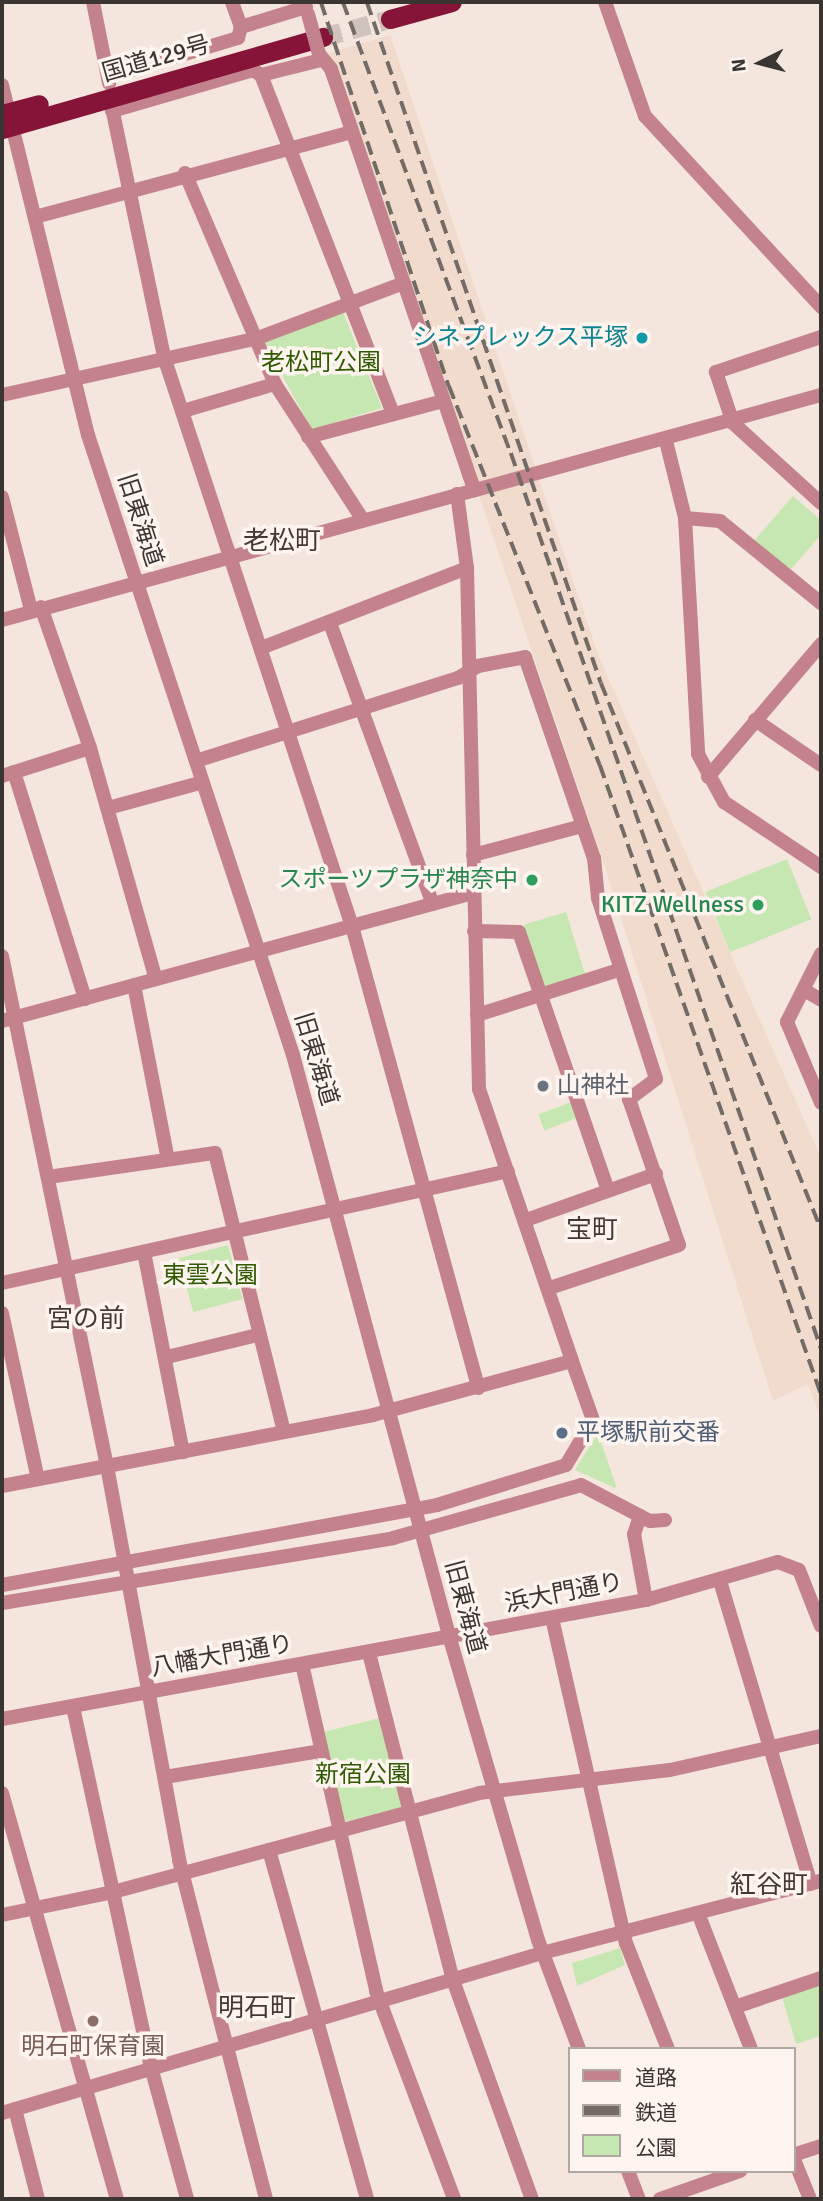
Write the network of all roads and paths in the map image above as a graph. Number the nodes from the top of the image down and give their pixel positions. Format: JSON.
{"nodes":[{"id":1,"x":93,"y":2,"type":"edge"},
{"id":2,"x":232,"y":2,"type":"edge"},
{"id":3,"x":418,"y":2,"type":"edge"},
{"id":4,"x":452,"y":2,"type":"edge"},
{"id":5,"x":605,"y":2,"type":"edge"},
{"id":6,"x":241,"y":27,"type":"junction"},
{"id":7,"x":315,"y":28,"type":"edge"},
{"id":8,"x":261,"y":75,"type":"junction"},
{"id":9,"x":2,"y":85,"type":"edge"},
{"id":10,"x":110,"y":93,"type":"junction"},
{"id":11,"x":6,"y":120,"type":"edge"},
{"id":12,"x":352,"y":132,"type":"junction"},
{"id":13,"x":289,"y":153,"type":"junction"},
{"id":14,"x":185,"y":173,"type":"junction"},
{"id":15,"x":125,"y":190,"type":"junction"},
{"id":16,"x":35,"y":217,"type":"junction"},
{"id":17,"x":404,"y":283,"type":"junction"},
{"id":18,"x":348,"y":303,"type":"junction"},
{"id":19,"x":821,"y":307,"type":"edge"},
{"id":20,"x":821,"y":337,"type":"edge"},
{"id":21,"x":255,"y":339,"type":"junction"},
{"id":22,"x":164,"y":357,"type":"junction"},
{"id":23,"x":74,"y":378,"type":"junction"},
{"id":24,"x":275,"y":384,"type":"junction"},
{"id":25,"x":821,"y":395,"type":"edge"},
{"id":26,"x":2,"y":396,"type":"edge"},
{"id":27,"x":443,"y":401,"type":"junction"},
{"id":28,"x":183,"y":411,"type":"junction"},
{"id":29,"x":393,"y":414,"type":"junction"},
{"id":30,"x":733,"y":423,"type":"junction"},
{"id":31,"x":308,"y":437,"type":"junction"},
{"id":32,"x":666,"y":441,"type":"junction"},
{"id":33,"x":474,"y":490,"type":"junction"},
{"id":34,"x":457,"y":494,"type":"junction"},
{"id":35,"x":2,"y":502,"type":"edge"},
{"id":36,"x":821,"y":503,"type":"edge"},
{"id":37,"x":360,"y":517,"type":"junction"},
{"id":38,"x":685,"y":517,"type":"junction"},
{"id":39,"x":230,"y":553,"type":"junction"},
{"id":40,"x":467,"y":568,"type":"junction"},
{"id":41,"x":136,"y":578,"type":"junction"},
{"id":42,"x":821,"y":603,"type":"edge"},
{"id":43,"x":36,"y":609,"type":"junction"},
{"id":44,"x":2,"y":620,"type":"edge"},
{"id":45,"x":330,"y":624,"type":"junction"},
{"id":46,"x":821,"y":644,"type":"edge"},
{"id":47,"x":261,"y":649,"type":"junction"},
{"id":48,"x":469,"y":673,"type":"junction"},
{"id":49,"x":359,"y":709,"type":"junction"},
{"id":50,"x":755,"y":720,"type":"junction"},
{"id":51,"x":288,"y":732,"type":"junction"},
{"id":52,"x":90,"y":748,"type":"junction"},
{"id":53,"x":196,"y":761,"type":"junction"},
{"id":54,"x":821,"y":765,"type":"edge"},
{"id":55,"x":8,"y":774,"type":"edge"},
{"id":56,"x":708,"y":777,"type":"junction"},
{"id":57,"x":203,"y":782,"type":"junction"},
{"id":58,"x":108,"y":808,"type":"junction"},
{"id":59,"x":582,"y":826,"type":"junction"},
{"id":60,"x":473,"y":855,"type":"junction"},
{"id":61,"x":821,"y":867,"type":"edge"},
{"id":62,"x":474,"y":893,"type":"junction"},
{"id":63,"x":433,"y":904,"type":"junction"},
{"id":64,"x":352,"y":926,"type":"junction"},
{"id":65,"x":474,"y":931,"type":"junction"},
{"id":66,"x":258,"y":951,"type":"junction"},
{"id":67,"x":821,"y":954,"type":"edge"},
{"id":68,"x":2,"y":956,"type":"edge"},
{"id":69,"x":620,"y":970,"type":"junction"},
{"id":70,"x":156,"y":979,"type":"junction"},
{"id":71,"x":134,"y":985,"type":"junction"},
{"id":72,"x":804,"y":990,"type":"junction"},
{"id":73,"x":539,"y":996,"type":"junction"},
{"id":74,"x":85,"y":999,"type":"junction"},
{"id":75,"x":821,"y":1000,"type":"edge"},
{"id":76,"x":477,"y":1015,"type":"junction"},
{"id":77,"x":18,"y":1017,"type":"junction"},
{"id":78,"x":2,"y":1021,"type":"edge"},
{"id":79,"x":821,"y":1102,"type":"edge"},
{"id":80,"x":167,"y":1155,"type":"junction"},
{"id":81,"x":508,"y":1171,"type":"junction"},
{"id":82,"x":656,"y":1174,"type":"junction"},
{"id":83,"x":48,"y":1177,"type":"junction"},
{"id":84,"x":428,"y":1189,"type":"junction"},
{"id":85,"x":608,"y":1190,"type":"junction"},
{"id":86,"x":335,"y":1209,"type":"junction"},
{"id":87,"x":526,"y":1220,"type":"junction"},
{"id":88,"x":232,"y":1231,"type":"junction"},
{"id":89,"x":144,"y":1252,"type":"junction"},
{"id":90,"x":67,"y":1269,"type":"junction"},
{"id":91,"x":2,"y":1283,"type":"edge"},
{"id":92,"x":550,"y":1288,"type":"junction"},
{"id":93,"x":2,"y":1313,"type":"edge"},
{"id":94,"x":257,"y":1335,"type":"junction"},
{"id":95,"x":167,"y":1357,"type":"junction"},
{"id":96,"x":572,"y":1361,"type":"junction"},
{"id":97,"x":478,"y":1388,"type":"junction"},
{"id":98,"x":388,"y":1412,"type":"junction"},
{"id":99,"x":284,"y":1431,"type":"junction"},
{"id":100,"x":183,"y":1452,"type":"junction"},
{"id":101,"x":107,"y":1466,"type":"junction"},
{"id":102,"x":38,"y":1479,"type":"junction"},
{"id":103,"x":2,"y":1486,"type":"edge"},
{"id":104,"x":415,"y":1510,"type":"junction"},
{"id":105,"x":640,"y":1516,"type":"junction"},
{"id":106,"x":665,"y":1520,"type":"dead end"},
{"id":107,"x":421,"y":1532,"type":"junction"},
{"id":108,"x":125,"y":1564,"type":"junction"},
{"id":109,"x":720,"y":1581,"type":"junction"},
{"id":110,"x":129,"y":1582,"type":"junction"},
{"id":111,"x":2,"y":1585,"type":"edge"},
{"id":112,"x":646,"y":1600,"type":"junction"},
{"id":113,"x":2,"y":1602,"type":"edge"},
{"id":114,"x":552,"y":1618,"type":"junction"},
{"id":115,"x":821,"y":1626,"type":"edge"},
{"id":116,"x":450,"y":1639,"type":"junction"},
{"id":117,"x":369,"y":1653,"type":"junction"},
{"id":118,"x":302,"y":1664,"type":"junction"},
{"id":119,"x":149,"y":1692,"type":"junction"},
{"id":120,"x":73,"y":1707,"type":"junction"},
{"id":121,"x":2,"y":1719,"type":"edge"},
{"id":122,"x":821,"y":1736,"type":"edge"},
{"id":123,"x":771,"y":1748,"type":"junction"},
{"id":124,"x":320,"y":1751,"type":"junction"},
{"id":125,"x":165,"y":1777,"type":"junction"},
{"id":126,"x":592,"y":1782,"type":"junction"},
{"id":127,"x":496,"y":1792,"type":"junction"},
{"id":128,"x":2,"y":1793,"type":"edge"},
{"id":129,"x":409,"y":1813,"type":"junction"},
{"id":130,"x":338,"y":1831,"type":"junction"},
{"id":131,"x":269,"y":1850,"type":"junction"},
{"id":132,"x":182,"y":1873,"type":"junction"},
{"id":133,"x":816,"y":1882,"type":"edge"},
{"id":134,"x":113,"y":1892,"type":"junction"},
{"id":135,"x":36,"y":1910,"type":"junction"},
{"id":136,"x":698,"y":1913,"type":"junction"},
{"id":137,"x":2,"y":1915,"type":"edge"},
{"id":138,"x":624,"y":1933,"type":"junction"},
{"id":139,"x":542,"y":1953,"type":"junction"},
{"id":140,"x":821,"y":1978,"type":"edge"},
{"id":141,"x":453,"y":1980,"type":"junction"},
{"id":142,"x":379,"y":2000,"type":"junction"},
{"id":143,"x":735,"y":2007,"type":"junction"},
{"id":144,"x":314,"y":2019,"type":"junction"},
{"id":145,"x":227,"y":2044,"type":"junction"},
{"id":146,"x":578,"y":2047,"type":"edge"},
{"id":147,"x":667,"y":2047,"type":"edge"},
{"id":148,"x":750,"y":2047,"type":"edge"},
{"id":149,"x":151,"y":2067,"type":"junction"},
{"id":150,"x":86,"y":2088,"type":"junction"},
{"id":151,"x":8,"y":2111,"type":"edge"},
{"id":152,"x":821,"y":2146,"type":"edge"},
{"id":153,"x":795,"y":2155,"type":"edge"},
{"id":154,"x":795,"y":2161,"type":"edge"},
{"id":155,"x":629,"y":2173,"type":"edge"},
{"id":156,"x":724,"y":2174,"type":"edge"},
{"id":157,"x":38,"y":2199,"type":"edge"},
{"id":158,"x":117,"y":2199,"type":"edge"},
{"id":159,"x":187,"y":2199,"type":"edge"},
{"id":160,"x":266,"y":2199,"type":"edge"},
{"id":161,"x":367,"y":2199,"type":"edge"},
{"id":162,"x":454,"y":2199,"type":"edge"},
{"id":163,"x":532,"y":2199,"type":"edge"},
{"id":164,"x":639,"y":2199,"type":"edge"},
{"id":165,"x":660,"y":2199,"type":"edge"},
{"id":166,"x":810,"y":2199,"type":"edge"}],
"edges":[{"from":1,"to":10,"type":"street"},
{"from":2,"to":6,"type":"street"},
{"from":3,"to":4,"type":"highway"},
{"from":5,"to":19,"type":"street"},
{"from":6,"to":7,"type":"street"},
{"from":6,"to":10,"type":"street"},
{"from":7,"to":8,"type":"street"},
{"from":7,"to":10,"type":"highway","name":"国道129号"},
{"from":7,"to":12,"type":"street"},
{"from":8,"to":10,"type":"street"},
{"from":8,"to":13,"type":"street"},
{"from":9,"to":11,"type":"street","name":"旧東海道"},
{"from":10,"to":11,"type":"highway","name":"国道129号"},
{"from":10,"to":15,"type":"street"},
{"from":11,"to":16,"type":"street","name":"旧東海道"},
{"from":12,"to":13,"type":"street"},
{"from":12,"to":17,"type":"street"},
{"from":13,"to":14,"type":"street"},
{"from":13,"to":18,"type":"street"},
{"from":14,"to":15,"type":"street"},
{"from":14,"to":21,"type":"street"},
{"from":15,"to":16,"type":"street"},
{"from":15,"to":22,"type":"street"},
{"from":16,"to":23,"type":"street","name":"旧東海道"},
{"from":17,"to":18,"type":"street"},
{"from":17,"to":27,"type":"street"},
{"from":18,"to":21,"type":"street"},
{"from":18,"to":29,"type":"street"},
{"from":20,"to":30,"type":"street"},
{"from":21,"to":22,"type":"street"},
{"from":21,"to":24,"type":"street"},
{"from":22,"to":23,"type":"street"},
{"from":22,"to":28,"type":"street"},
{"from":23,"to":26,"type":"street"},
{"from":23,"to":41,"type":"street","name":"旧東海道"},
{"from":24,"to":28,"type":"street"},
{"from":24,"to":31,"type":"street"},
{"from":25,"to":30,"type":"street"},
{"from":27,"to":29,"type":"street"},
{"from":27,"to":33,"type":"street"},
{"from":28,"to":39,"type":"street"},
{"from":29,"to":31,"type":"street"},
{"from":30,"to":32,"type":"street"},
{"from":30,"to":36,"type":"street"},
{"from":31,"to":37,"type":"street"},
{"from":32,"to":33,"type":"street"},
{"from":32,"to":38,"type":"street"},
{"from":33,"to":34,"type":"street"},
{"from":34,"to":37,"type":"street"},
{"from":34,"to":40,"type":"street"},
{"from":35,"to":43,"type":"street"},
{"from":37,"to":39,"type":"street"},
{"from":38,"to":42,"type":"street"},
{"from":38,"to":56,"type":"street"},
{"from":39,"to":41,"type":"street"},
{"from":39,"to":47,"type":"street"},
{"from":40,"to":45,"type":"street"},
{"from":40,"to":48,"type":"street"},
{"from":41,"to":43,"type":"street"},
{"from":41,"to":53,"type":"street","name":"旧東海道"},
{"from":43,"to":44,"type":"street"},
{"from":43,"to":52,"type":"street"},
{"from":45,"to":47,"type":"street"},
{"from":45,"to":49,"type":"street"},
{"from":46,"to":50,"type":"street"},
{"from":47,"to":51,"type":"street"},
{"from":48,"to":49,"type":"street"},
{"from":48,"to":59,"type":"street"},
{"from":48,"to":60,"type":"street"},
{"from":49,"to":51,"type":"street"},
{"from":49,"to":63,"type":"street"},
{"from":50,"to":54,"type":"street"},
{"from":50,"to":56,"type":"street"},
{"from":51,"to":53,"type":"street"},
{"from":51,"to":64,"type":"street"},
{"from":52,"to":55,"type":"street"},
{"from":52,"to":58,"type":"street"},
{"from":53,"to":57,"type":"street","name":"旧東海道"},
{"from":55,"to":74,"type":"street"},
{"from":56,"to":61,"type":"street"},
{"from":57,"to":58,"type":"street"},
{"from":57,"to":66,"type":"street","name":"旧東海道"},
{"from":58,"to":70,"type":"street"},
{"from":59,"to":60,"type":"street"},
{"from":59,"to":69,"type":"street"},
{"from":60,"to":62,"type":"street"},
{"from":62,"to":63,"type":"street"},
{"from":62,"to":65,"type":"street"},
{"from":63,"to":64,"type":"street"},
{"from":64,"to":66,"type":"street"},
{"from":64,"to":84,"type":"street"},
{"from":65,"to":73,"type":"street"},
{"from":65,"to":76,"type":"street"},
{"from":66,"to":70,"type":"street"},
{"from":66,"to":86,"type":"street","name":"旧東海道"},
{"from":67,"to":72,"type":"street"},
{"from":68,"to":77,"type":"street"},
{"from":69,"to":73,"type":"street"},
{"from":69,"to":82,"type":"street"},
{"from":70,"to":71,"type":"street"},
{"from":71,"to":74,"type":"street"},
{"from":71,"to":80,"type":"street"},
{"from":72,"to":75,"type":"street"},
{"from":72,"to":79,"type":"street"},
{"from":73,"to":76,"type":"street"},
{"from":73,"to":85,"type":"street"},
{"from":74,"to":77,"type":"street"},
{"from":76,"to":81,"type":"street"},
{"from":77,"to":78,"type":"street"},
{"from":77,"to":83,"type":"street"},
{"from":80,"to":83,"type":"street"},
{"from":80,"to":88,"type":"street"},
{"from":81,"to":84,"type":"street"},
{"from":81,"to":87,"type":"street"},
{"from":82,"to":85,"type":"street"},
{"from":82,"to":92,"type":"street"},
{"from":83,"to":90,"type":"street"},
{"from":84,"to":86,"type":"street"},
{"from":84,"to":97,"type":"street"},
{"from":85,"to":87,"type":"street"},
{"from":86,"to":88,"type":"street"},
{"from":86,"to":98,"type":"street","name":"旧東海道"},
{"from":87,"to":92,"type":"street"},
{"from":88,"to":89,"type":"street"},
{"from":88,"to":94,"type":"street"},
{"from":89,"to":90,"type":"street"},
{"from":89,"to":95,"type":"street"},
{"from":90,"to":91,"type":"street"},
{"from":90,"to":101,"type":"street"},
{"from":92,"to":96,"type":"street"},
{"from":93,"to":102,"type":"street"},
{"from":94,"to":95,"type":"street"},
{"from":94,"to":99,"type":"street"},
{"from":95,"to":100,"type":"street"},
{"from":96,"to":97,"type":"street"},
{"from":96,"to":104,"type":"street"},
{"from":97,"to":98,"type":"street"},
{"from":98,"to":99,"type":"street"},
{"from":98,"to":104,"type":"street","name":"旧東海道"},
{"from":99,"to":100,"type":"street"},
{"from":100,"to":101,"type":"street"},
{"from":101,"to":102,"type":"street"},
{"from":101,"to":108,"type":"street"},
{"from":102,"to":103,"type":"street"},
{"from":104,"to":107,"type":"street","name":"旧東海道"},
{"from":104,"to":108,"type":"street"},
{"from":105,"to":106,"type":"street"},
{"from":105,"to":107,"type":"street"},
{"from":105,"to":112,"type":"street"},
{"from":107,"to":110,"type":"street"},
{"from":107,"to":116,"type":"street","name":"旧東海道"},
{"from":108,"to":110,"type":"street"},
{"from":108,"to":111,"type":"street"},
{"from":109,"to":112,"type":"street","name":"浜大門通り"},
{"from":109,"to":115,"type":"street","name":"浜大門通り"},
{"from":109,"to":123,"type":"street"},
{"from":110,"to":113,"type":"street"},
{"from":110,"to":119,"type":"street"},
{"from":112,"to":114,"type":"street","name":"浜大門通り"},
{"from":114,"to":116,"type":"street","name":"浜大門通り"},
{"from":114,"to":126,"type":"street"},
{"from":116,"to":117,"type":"street","name":"八幡大門通り"},
{"from":116,"to":127,"type":"street","name":"旧東海道"},
{"from":117,"to":118,"type":"street","name":"八幡大門通り"},
{"from":117,"to":129,"type":"street"},
{"from":118,"to":119,"type":"street","name":"八幡大門通り"},
{"from":118,"to":124,"type":"street"},
{"from":119,"to":120,"type":"street","name":"八幡大門通り"},
{"from":119,"to":125,"type":"street"},
{"from":120,"to":121,"type":"street","name":"八幡大門通り"},
{"from":120,"to":134,"type":"street"},
{"from":122,"to":123,"type":"street"},
{"from":123,"to":126,"type":"street"},
{"from":123,"to":133,"type":"street"},
{"from":124,"to":125,"type":"street"},
{"from":124,"to":130,"type":"street"},
{"from":125,"to":132,"type":"street"},
{"from":126,"to":127,"type":"street"},
{"from":126,"to":138,"type":"street"},
{"from":127,"to":129,"type":"street"},
{"from":127,"to":139,"type":"street","name":"旧東海道"},
{"from":128,"to":135,"type":"street"},
{"from":129,"to":130,"type":"street"},
{"from":129,"to":141,"type":"street"},
{"from":130,"to":131,"type":"street"},
{"from":130,"to":142,"type":"street"},
{"from":131,"to":132,"type":"street"},
{"from":131,"to":144,"type":"street"},
{"from":132,"to":134,"type":"street"},
{"from":132,"to":145,"type":"street"},
{"from":133,"to":136,"type":"street"},
{"from":134,"to":135,"type":"street"},
{"from":134,"to":149,"type":"street"},
{"from":135,"to":137,"type":"street"},
{"from":135,"to":150,"type":"street"},
{"from":136,"to":138,"type":"street"},
{"from":136,"to":143,"type":"street"},
{"from":138,"to":139,"type":"street"},
{"from":138,"to":147,"type":"street"},
{"from":139,"to":141,"type":"street"},
{"from":139,"to":146,"type":"street","name":"旧東海道"},
{"from":140,"to":143,"type":"street"},
{"from":141,"to":142,"type":"street"},
{"from":141,"to":163,"type":"street"},
{"from":142,"to":144,"type":"street"},
{"from":142,"to":162,"type":"street"},
{"from":143,"to":148,"type":"street"},
{"from":144,"to":145,"type":"street"},
{"from":144,"to":161,"type":"street"},
{"from":145,"to":149,"type":"street"},
{"from":145,"to":160,"type":"street"},
{"from":149,"to":150,"type":"street"},
{"from":149,"to":159,"type":"street"},
{"from":150,"to":151,"type":"street"},
{"from":150,"to":158,"type":"street"},
{"from":151,"to":157,"type":"street"},
{"from":152,"to":153,"type":"street"},
{"from":154,"to":166,"type":"street"},
{"from":155,"to":164,"type":"street"},
{"from":156,"to":165,"type":"street"}]}
